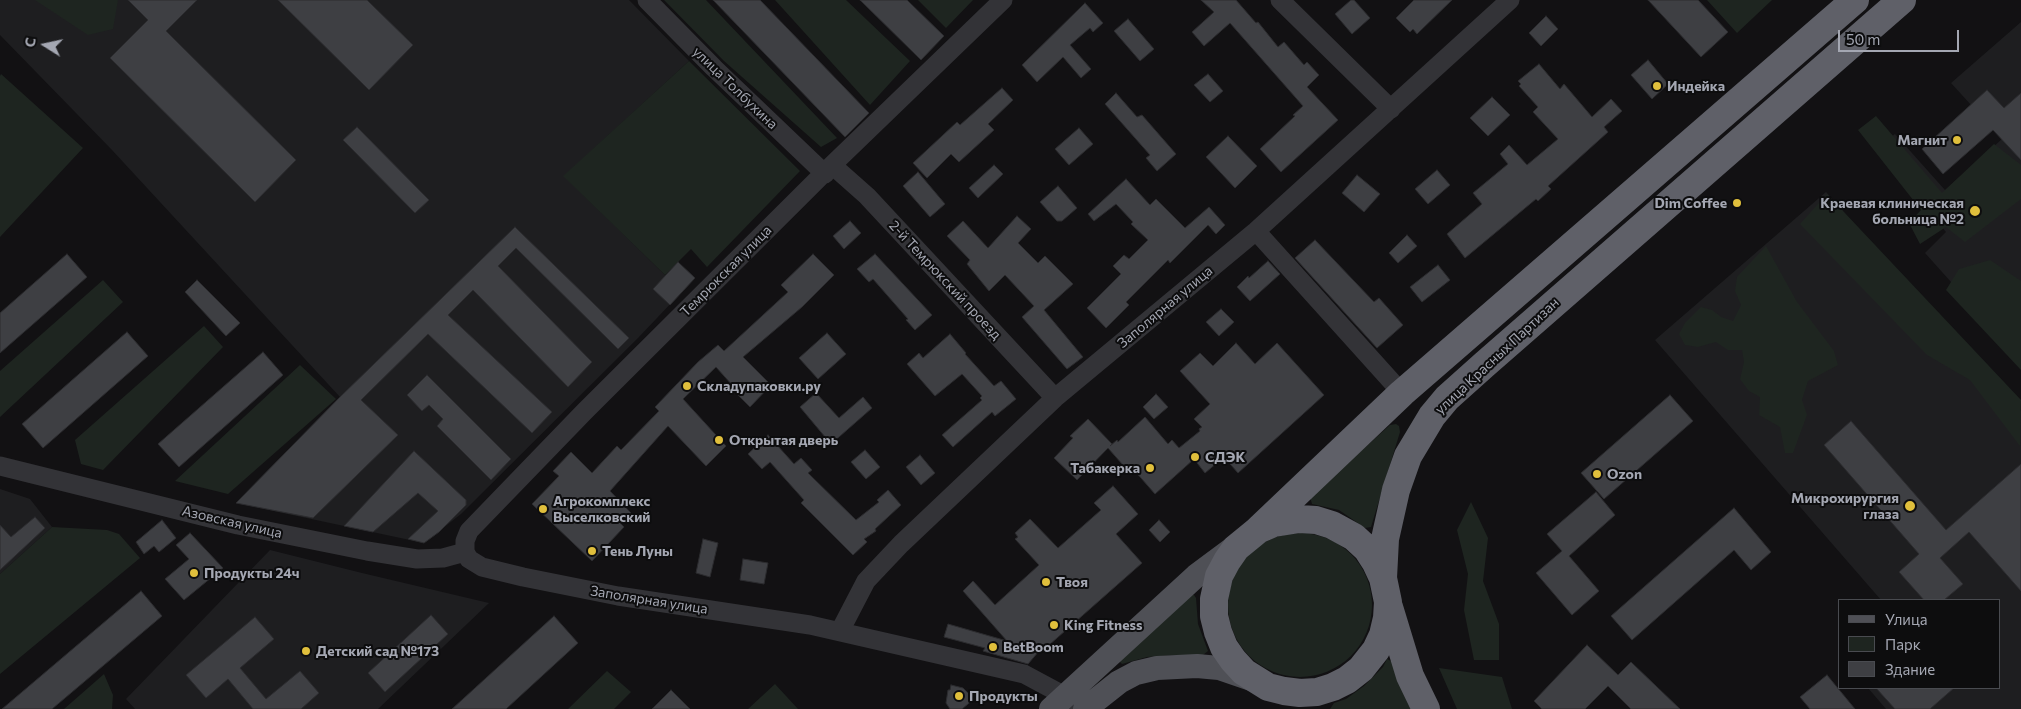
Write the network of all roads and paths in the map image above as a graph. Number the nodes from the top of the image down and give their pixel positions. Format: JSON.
{"nodes":[{"id":1,"x":647,"y":0,"type":"edge"},
{"id":2,"x":1003,"y":0,"type":"edge"},
{"id":3,"x":1280,"y":0,"type":"edge"},
{"id":4,"x":1510,"y":0,"type":"edge"},
{"id":5,"x":1855,"y":0,"type":"edge"},
{"id":6,"x":1902,"y":0,"type":"edge"},
{"id":7,"x":1391,"y":109,"type":"junction"},
{"id":8,"x":828,"y":170,"type":"junction"},
{"id":9,"x":1256,"y":232,"type":"junction"},
{"id":10,"x":1402,"y":393,"type":"junction"},
{"id":11,"x":1055,"y":398,"type":"junction"},
{"id":12,"x":0,"y":466,"type":"edge"},
{"id":13,"x":1253,"y":533,"type":"junction"},
{"id":14,"x":465,"y":552,"type":"junction"},
{"id":15,"x":1386,"y":590,"type":"junction"},
{"id":16,"x":840,"y":631,"type":"junction"},
{"id":17,"x":1263,"y":684,"type":"junction"},
{"id":18,"x":1065,"y":705,"type":"edge"},
{"id":19,"x":1085,"y":709,"type":"edge"},
{"id":20,"x":1303,"y":709,"type":"edge"},
{"id":21,"x":1426,"y":709,"type":"edge"}],
"edges":[{"from":1,"to":8,"type":"street","name":"улица Толбухина"},
{"from":2,"to":8,"type":"street","name":"Темрюкская улица"},
{"from":3,"to":7,"type":"street"},
{"from":4,"to":7,"type":"street","name":"Заполярная улица"},
{"from":5,"to":10,"type":"highway"},
{"from":6,"to":15,"type":"highway","name":"улица Красных Партизан"},
{"from":7,"to":9,"type":"street","name":"Заполярная улица"},
{"from":8,"to":11,"type":"street","name":"2-й Темрюкский проезд"},
{"from":8,"to":14,"type":"street","name":"Темрюкская улица"},
{"from":9,"to":10,"type":"street"},
{"from":9,"to":11,"type":"street","name":"Заполярная улица"},
{"from":10,"to":13,"type":"highway"},
{"from":11,"to":16,"type":"street","name":"Заполярная улица"},
{"from":12,"to":14,"type":"street","name":"Азовская улица"},
{"from":13,"to":15,"type":"highway"},
{"from":13,"to":17,"type":"highway"},
{"from":13,"to":18,"type":"main road"},
{"from":14,"to":16,"type":"street","name":"Заполярная улица"},
{"from":15,"to":17,"type":"highway","name":"улица Красных Партизан"},
{"from":15,"to":21,"type":"highway"},
{"from":16,"to":18,"type":"street","name":"Заполярная улица"},
{"from":17,"to":19,"type":"main road","name":"улица Красных Партизан"},
{"from":17,"to":20,"type":"highway"}]}
